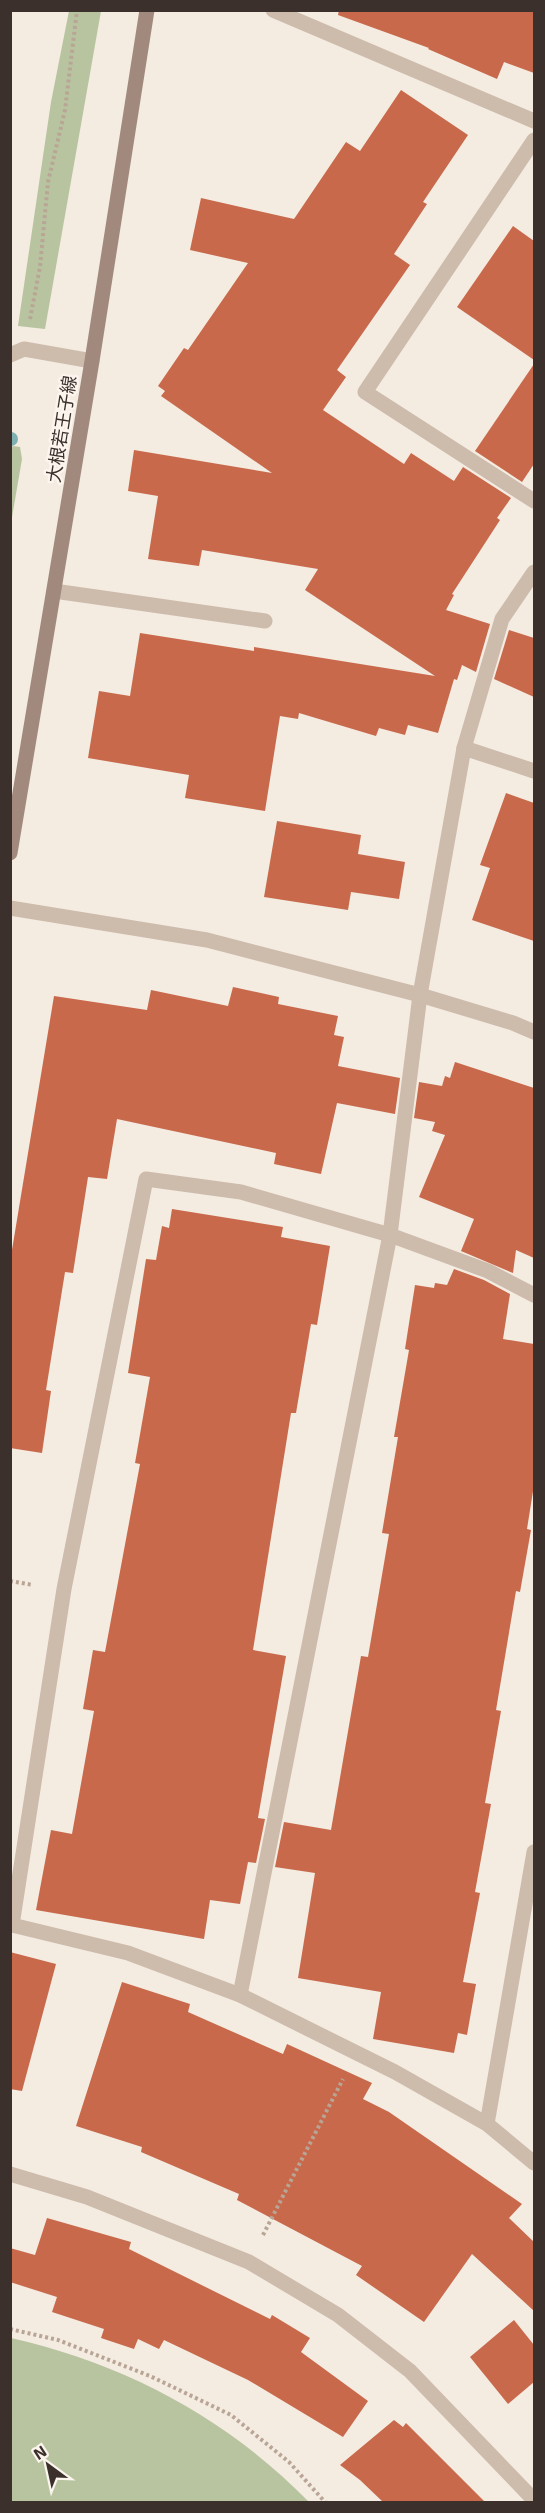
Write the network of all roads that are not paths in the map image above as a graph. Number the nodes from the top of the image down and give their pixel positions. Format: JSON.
{"nodes":[{"id":1,"x":147,"y":10,"type":"edge"},
{"id":2,"x":273,"y":10,"type":"edge"},
{"id":3,"x":534,"y":121,"type":"edge"},
{"id":4,"x":534,"y":140,"type":"edge"},
{"id":5,"x":17,"y":352,"type":"edge"},
{"id":6,"x":92,"y":361,"type":"junction"},
{"id":7,"x":534,"y":501,"type":"edge"},
{"id":8,"x":534,"y":572,"type":"edge"},
{"id":9,"x":54,"y":591,"type":"junction"},
{"id":10,"x":265,"y":621,"type":"dead end"},
{"id":11,"x":464,"y":748,"type":"junction"},
{"id":12,"x":534,"y":771,"type":"edge"},
{"id":13,"x":10,"y":854,"type":"edge"},
{"id":14,"x":10,"y":908,"type":"edge"},
{"id":15,"x":420,"y":995,"type":"junction"},
{"id":16,"x":534,"y":1032,"type":"edge"},
{"id":17,"x":390,"y":1235,"type":"junction"},
{"id":18,"x":534,"y":1295,"type":"edge"},
{"id":19,"x":534,"y":1852,"type":"edge"},
{"id":20,"x":240,"y":1995,"type":"junction"},
{"id":21,"x":487,"y":2124,"type":"junction"},
{"id":22,"x":534,"y":2163,"type":"edge"},
{"id":23,"x":10,"y":2174,"type":"edge"},
{"id":24,"x":534,"y":2500,"type":"edge"}],
"edges":[{"from":1,"to":6,"type":"street","name":"大根若王子線"},
{"from":2,"to":3,"type":"street"},
{"from":4,"to":7,"type":"street"},
{"from":5,"to":6,"type":"street"},
{"from":6,"to":9,"type":"street","name":"大根若王子線"},
{"from":8,"to":11,"type":"street"},
{"from":9,"to":10,"type":"street"},
{"from":9,"to":13,"type":"street","name":"大根若王子線"},
{"from":11,"to":12,"type":"street"},
{"from":11,"to":15,"type":"street"},
{"from":14,"to":15,"type":"street"},
{"from":15,"to":16,"type":"street"},
{"from":15,"to":17,"type":"street"},
{"from":17,"to":18,"type":"street"},
{"from":17,"to":20,"type":"street"},
{"from":17,"to":20,"type":"street"},
{"from":19,"to":21,"type":"street"},
{"from":20,"to":21,"type":"street"},
{"from":21,"to":22,"type":"street"},
{"from":23,"to":24,"type":"street"}]}
